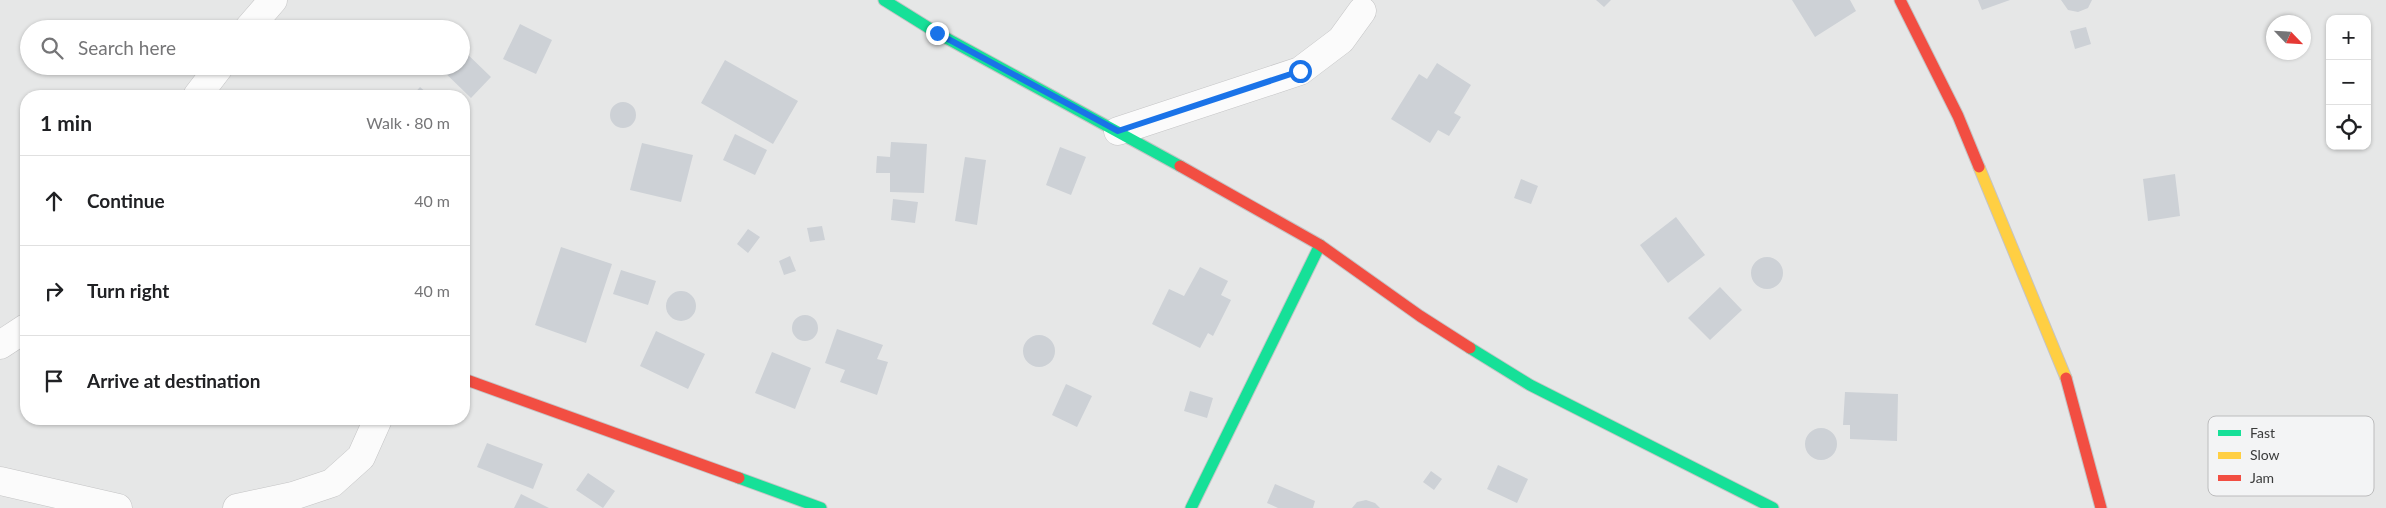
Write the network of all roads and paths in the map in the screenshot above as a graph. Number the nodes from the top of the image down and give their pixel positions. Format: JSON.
{"nodes":[{"id":1,"x":273,"y":0,"type":"edge"},
{"id":2,"x":884,"y":0,"type":"edge"},
{"id":3,"x":1900,"y":0,"type":"edge"},
{"id":4,"x":1362,"y":11,"type":"dead end"},
{"id":5,"x":256,"y":20,"type":"edge"},
{"id":6,"x":213,"y":75,"type":"edge"},
{"id":7,"x":202,"y":90,"type":"edge"},
{"id":8,"x":1118,"y":131,"type":"junction"},
{"id":9,"x":1320,"y":244,"type":"junction"},
{"id":10,"x":20,"y":332,"type":"edge"},
{"id":11,"x":0,"y":345,"type":"edge"},
{"id":12,"x":470,"y":381,"type":"edge"},
{"id":13,"x":375,"y":425,"type":"edge"},
{"id":14,"x":0,"y":481,"type":"edge"},
{"id":15,"x":118,"y":508,"type":"edge"},
{"id":16,"x":237,"y":508,"type":"edge"},
{"id":17,"x":821,"y":508,"type":"edge"},
{"id":18,"x":1191,"y":508,"type":"edge"},
{"id":19,"x":1772,"y":508,"type":"edge"},
{"id":20,"x":2101,"y":508,"type":"edge"}],
"edges":[{"from":1,"to":5,"type":"street"},
{"from":2,"to":8,"type":"street"},
{"from":3,"to":20,"type":"street"},
{"from":4,"to":8,"type":"street"},
{"from":6,"to":7,"type":"street"},
{"from":8,"to":9,"type":"street"},
{"from":9,"to":18,"type":"street"},
{"from":9,"to":19,"type":"street"},
{"from":10,"to":11,"type":"street"},
{"from":12,"to":17,"type":"street"},
{"from":13,"to":16,"type":"street"},
{"from":14,"to":15,"type":"street"}]}
